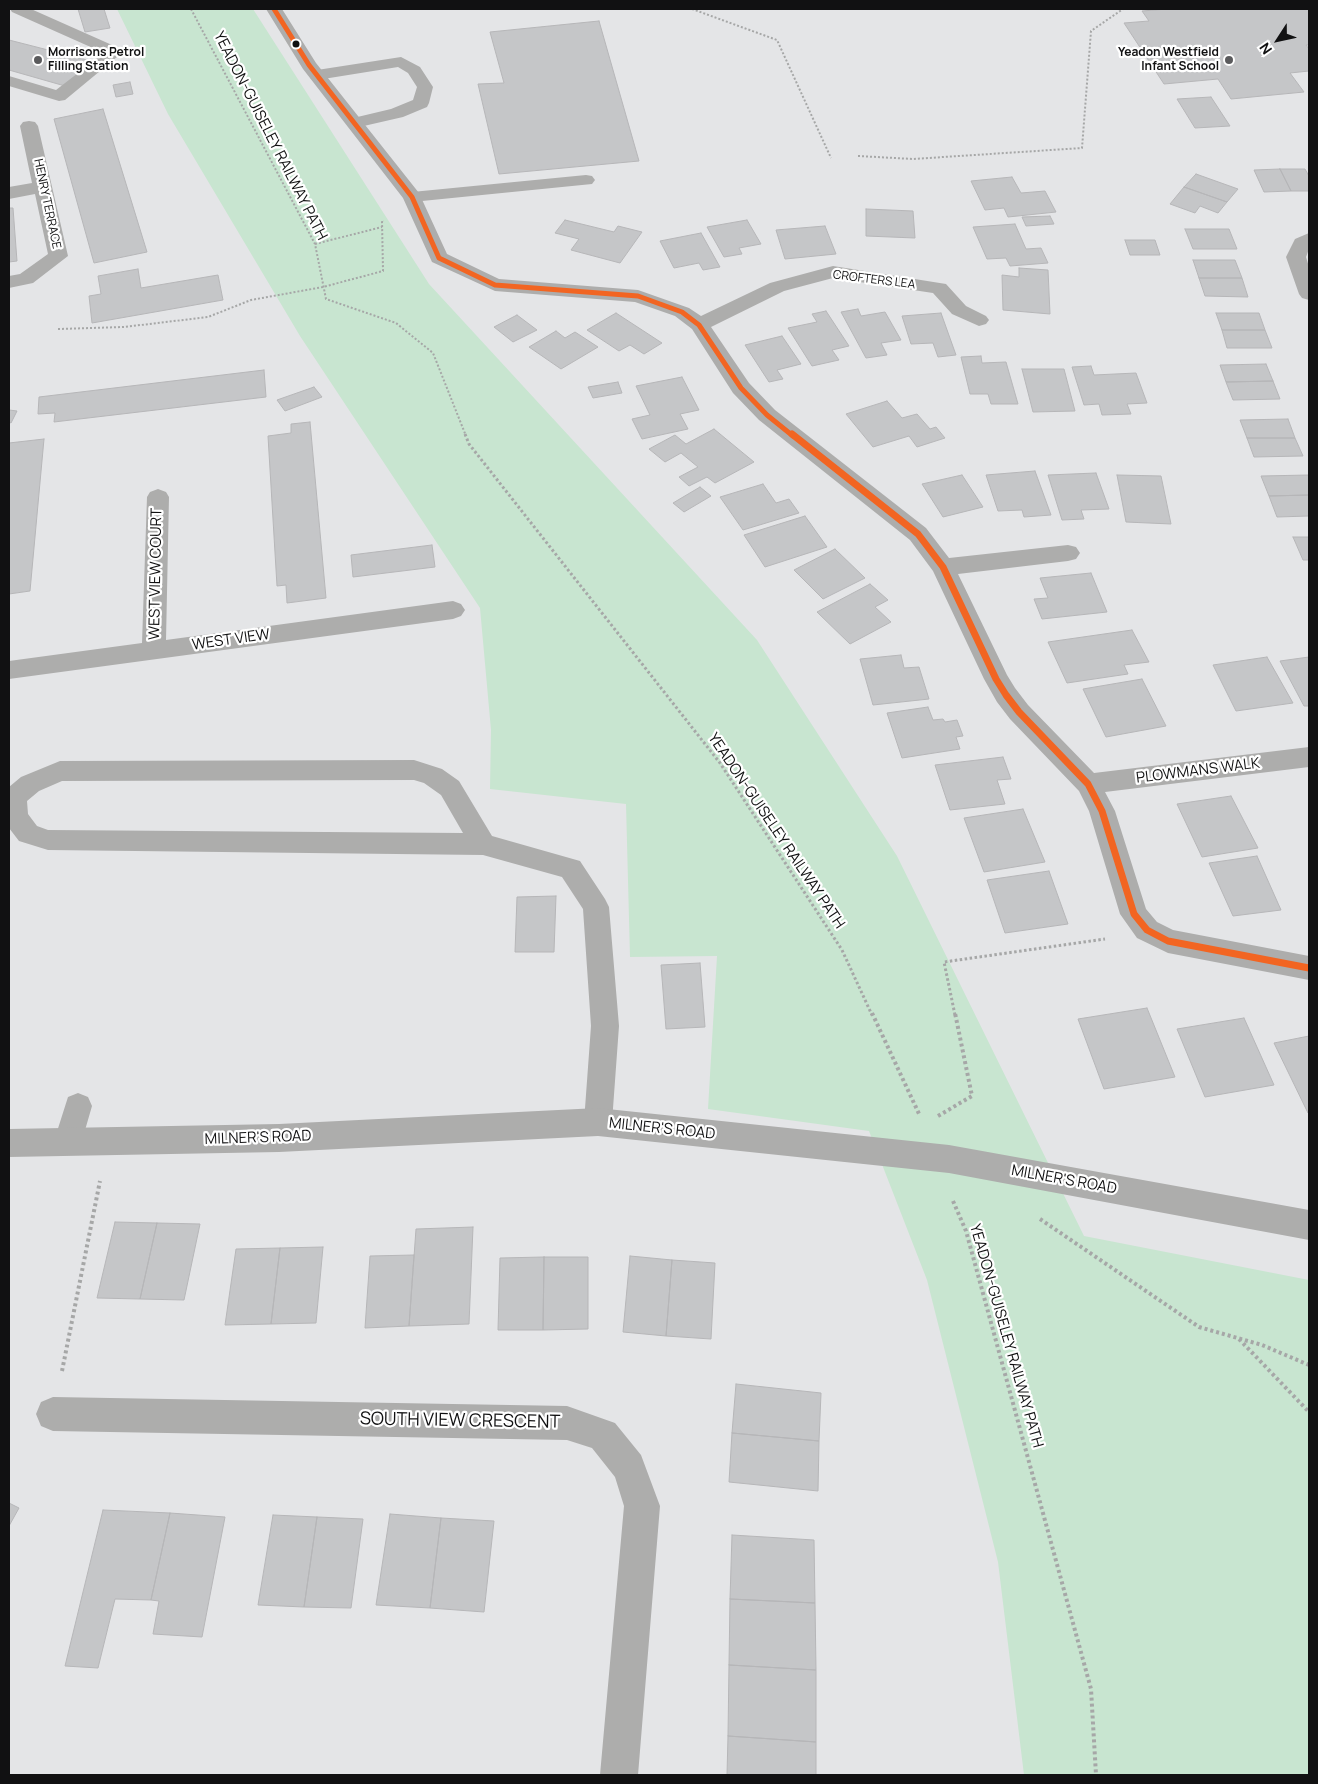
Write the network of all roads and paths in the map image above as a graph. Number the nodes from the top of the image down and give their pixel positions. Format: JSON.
{"nodes":[{"id":1,"x":18,"y":9,"type":"edge"},
{"id":2,"x":192,"y":9,"type":"edge"},
{"id":3,"x":274,"y":9,"type":"edge"},
{"id":4,"x":692,"y":9,"type":"edge"},
{"id":5,"x":1123,"y":9,"type":"edge"},
{"id":6,"x":312,"y":68,"type":"junction"},
{"id":7,"x":9,"y":81,"type":"edge"},
{"id":8,"x":355,"y":123,"type":"junction"},
{"id":9,"x":30,"y":126,"type":"dead end"},
{"id":10,"x":858,"y":156,"type":"dead end"},
{"id":11,"x":830,"y":158,"type":"dead end"},
{"id":12,"x":586,"y":180,"type":"dead end"},
{"id":13,"x":43,"y":187,"type":"junction"},
{"id":14,"x":9,"y":193,"type":"edge"},
{"id":15,"x":412,"y":197,"type":"junction"},
{"id":16,"x":423,"y":222,"type":"junction"},
{"id":17,"x":382,"y":227,"type":"junction"},
{"id":18,"x":1309,"y":239,"type":"edge"},
{"id":19,"x":315,"y":244,"type":"junction"},
{"id":20,"x":9,"y":282,"type":"edge"},
{"id":21,"x":323,"y":287,"type":"junction"},
{"id":22,"x":1309,"y":294,"type":"edge"},
{"id":23,"x":979,"y":320,"type":"dead end"},
{"id":24,"x":699,"y":324,"type":"junction"},
{"id":25,"x":58,"y":329,"type":"dead end"},
{"id":26,"x":158,"y":497,"type":"dead end"},
{"id":27,"x":1068,"y":553,"type":"dead end"},
{"id":28,"x":943,"y":567,"type":"junction"},
{"id":29,"x":453,"y":610,"type":"dead end"},
{"id":30,"x":154,"y":651,"type":"junction"},
{"id":31,"x":9,"y":670,"type":"edge"},
{"id":32,"x":1309,"y":757,"type":"edge"},
{"id":33,"x":1088,"y":784,"type":"junction"},
{"id":34,"x":484,"y":844,"type":"junction"},
{"id":35,"x":1148,"y":930,"type":"junction"},
{"id":36,"x":1309,"y":968,"type":"edge"},
{"id":37,"x":78,"y":1106,"type":"dead end"},
{"id":38,"x":598,"y":1122,"type":"junction"},
{"id":39,"x":923,"y":1124,"type":"junction"},
{"id":40,"x":69,"y":1141,"type":"junction"},
{"id":41,"x":9,"y":1142,"type":"edge"},
{"id":42,"x":934,"y":1158,"type":"junction"},
{"id":43,"x":100,"y":1180,"type":"dead end"},
{"id":44,"x":1031,"y":1213,"type":"dead end"},
{"id":45,"x":1309,"y":1224,"type":"edge"},
{"id":46,"x":1238,"y":1339,"type":"junction"},
{"id":47,"x":1309,"y":1365,"type":"edge"},
{"id":48,"x":1309,"y":1412,"type":"edge"},
{"id":49,"x":53,"y":1414,"type":"joint"},
{"id":50,"x":619,"y":1775,"type":"edge"},
{"id":51,"x":1096,"y":1775,"type":"edge"}],
"edges":[{"from":1,"to":7,"type":"lane"},
{"from":2,"to":19,"type":"path","name":"YEADON-GUISELEY RAILWAY PATH"},
{"from":3,"to":6,"type":"street"},
{"from":4,"to":11,"type":"path"},
{"from":5,"to":10,"type":"path"},
{"from":6,"to":8,"type":"street"},
{"from":6,"to":8,"type":"lane"},
{"from":8,"to":15,"type":"street"},
{"from":9,"to":13,"type":"street","name":"HENRY TERRACE"},
{"from":12,"to":15,"type":"lane"},
{"from":13,"to":14,"type":"street"},
{"from":13,"to":20,"type":"street","name":"HENRY TERRACE"},
{"from":15,"to":16,"type":"street"},
{"from":16,"to":17,"type":"path"},
{"from":16,"to":24,"type":"street"},
{"from":17,"to":19,"type":"path"},
{"from":17,"to":21,"type":"path"},
{"from":18,"to":22,"type":"street"},
{"from":19,"to":21,"type":"path","name":"YEADON-GUISELEY RAILWAY PATH"},
{"from":21,"to":25,"type":"path"},
{"from":21,"to":39,"type":"path","name":"YEADON-GUISELEY RAILWAY PATH"},
{"from":23,"to":24,"type":"street","name":"CROFTERS LEA"},
{"from":24,"to":28,"type":"street"},
{"from":26,"to":30,"type":"street","name":"WEST VIEW COURT"},
{"from":27,"to":28,"type":"street"},
{"from":28,"to":33,"type":"street"},
{"from":29,"to":30,"type":"street","name":"WEST VIEW"},
{"from":30,"to":31,"type":"street","name":"WEST VIEW"},
{"from":32,"to":33,"type":"street","name":"PLOWMANS WALK"},
{"from":33,"to":35,"type":"street"},
{"from":34,"to":34,"type":"lane"},
{"from":34,"to":38,"type":"lane"},
{"from":35,"to":36,"type":"street"},
{"from":35,"to":39,"type":"path"},
{"from":37,"to":40,"type":"lane"},
{"from":38,"to":40,"type":"street","name":"MILNER'S ROAD"},
{"from":38,"to":42,"type":"street","name":"MILNER'S ROAD"},
{"from":39,"to":42,"type":"path","name":"YEADON-GUISELEY RAILWAY PATH"},
{"from":40,"to":41,"type":"street","name":"MILNER'S ROAD"},
{"from":42,"to":45,"type":"street","name":"MILNER'S ROAD"},
{"from":42,"to":51,"type":"path","name":"YEADON-GUISELEY RAILWAY PATH"},
{"from":43,"to":49,"type":"path"},
{"from":44,"to":46,"type":"path"},
{"from":46,"to":47,"type":"path"},
{"from":46,"to":48,"type":"path"},
{"from":49,"to":50,"type":"street","name":"SOUTH VIEW CRESCENT"}]}
